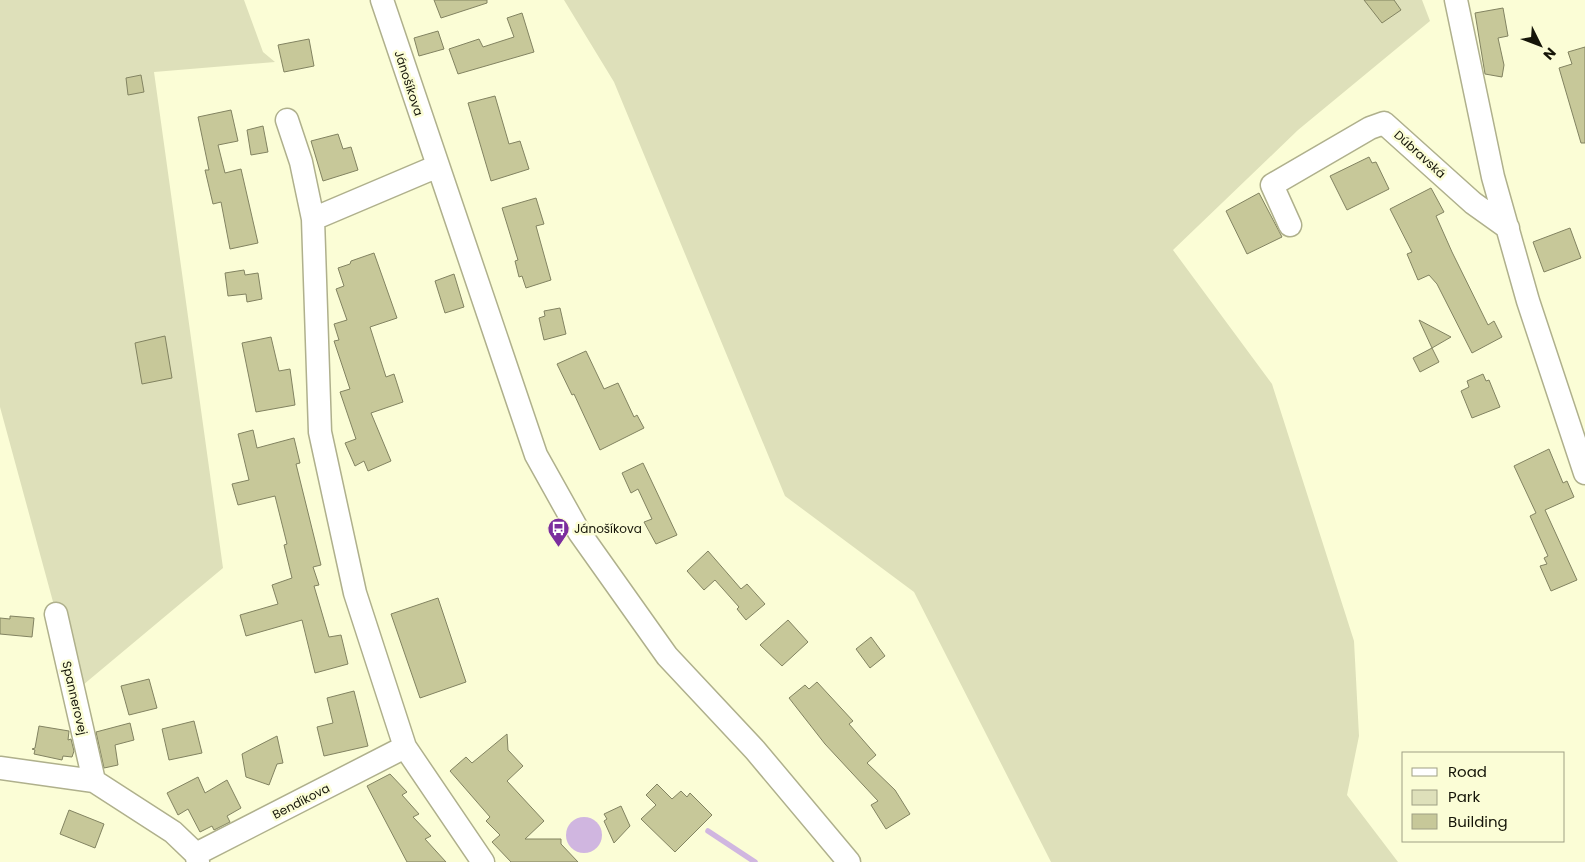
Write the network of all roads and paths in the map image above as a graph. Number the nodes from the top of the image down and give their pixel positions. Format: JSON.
{"nodes":[{"id":1,"x":382,"y":0,"type":"edge"},
{"id":2,"x":1456,"y":0,"type":"edge"},
{"id":3,"x":287,"y":120,"type":"dead end"},
{"id":4,"x":438,"y":166,"type":"junction"},
{"id":5,"x":313,"y":219,"type":"junction"},
{"id":6,"x":1290,"y":226,"type":"dead end"},
{"id":7,"x":1508,"y":228,"type":"junction"},
{"id":8,"x":1585,"y":473,"type":"edge"},
{"id":9,"x":56,"y":614,"type":"dead end"},
{"id":10,"x":405,"y":747,"type":"junction"},
{"id":11,"x":0,"y":768,"type":"edge"},
{"id":12,"x":94,"y":781,"type":"junction"},
{"id":13,"x":197,"y":858,"type":"edge"},
{"id":14,"x":483,"y":862,"type":"edge"},
{"id":15,"x":849,"y":862,"type":"edge"}],
"edges":[{"from":1,"to":4,"type":"street","name":"Jánošíkova"},
{"from":2,"to":7,"type":"street"},
{"from":3,"to":5,"type":"street"},
{"from":4,"to":5,"type":"street"},
{"from":4,"to":15,"type":"street","name":"Jánošíkova"},
{"from":5,"to":10,"type":"street"},
{"from":6,"to":7,"type":"street","name":"Dúbravská"},
{"from":7,"to":8,"type":"street"},
{"from":9,"to":12,"type":"street","name":"Spannerovej"},
{"from":10,"to":13,"type":"street","name":"Bendíkova"},
{"from":10,"to":14,"type":"street"},
{"from":11,"to":12,"type":"street","name":"Bendíkova"},
{"from":12,"to":13,"type":"street","name":"Bendíkova"}]}
